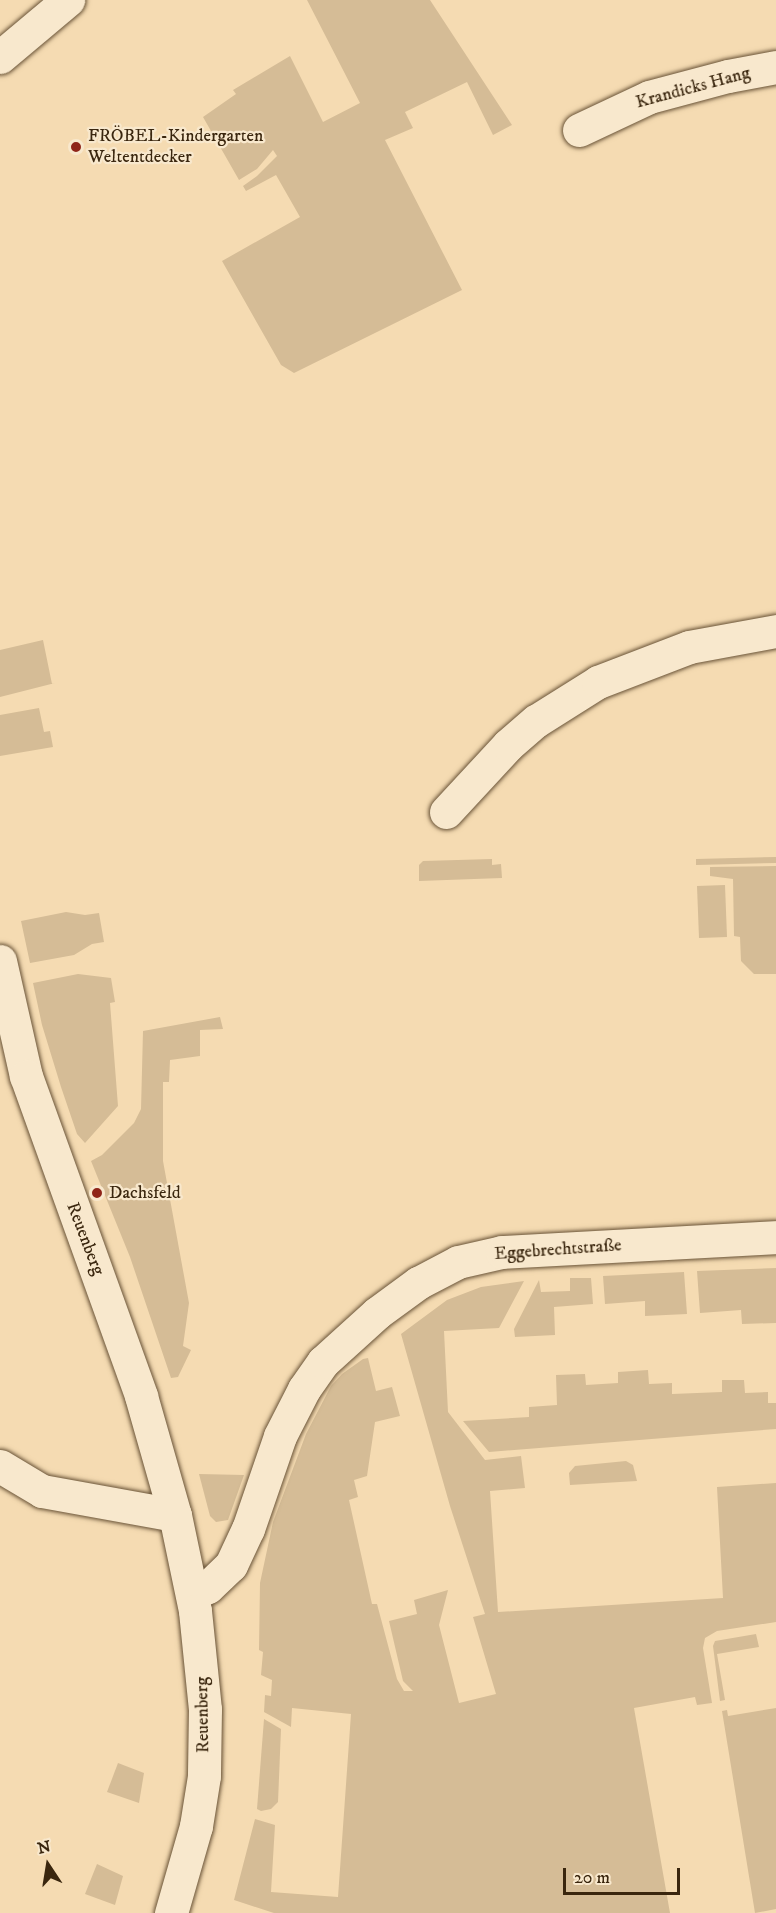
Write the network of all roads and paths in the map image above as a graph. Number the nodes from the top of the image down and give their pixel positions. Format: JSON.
{"nodes":[{"id":1,"x":68,"y":0,"type":"edge"},
{"id":2,"x":0,"y":57,"type":"edge"},
{"id":3,"x":776,"y":67,"type":"edge"},
{"id":4,"x":579,"y":130,"type":"dead end"},
{"id":5,"x":776,"y":632,"type":"edge"},
{"id":6,"x":446,"y":812,"type":"dead end"},
{"id":7,"x":0,"y":961,"type":"edge"},
{"id":8,"x":776,"y":1237,"type":"edge"},
{"id":9,"x":0,"y":1466,"type":"edge"},
{"id":10,"x":175,"y":1515,"type":"junction"},
{"id":11,"x":192,"y":1594,"type":"junction"},
{"id":12,"x":171,"y":1913,"type":"edge"}],
"edges":[{"from":1,"to":2,"type":"street"},
{"from":3,"to":4,"type":"street","name":"Krandicks Hang"},
{"from":5,"to":6,"type":"street"},
{"from":7,"to":10,"type":"street","name":"Reuenberg"},
{"from":8,"to":11,"type":"street","name":"Eggebrechtstraße"},
{"from":9,"to":10,"type":"street"},
{"from":10,"to":11,"type":"street","name":"Reuenberg"},
{"from":11,"to":12,"type":"street","name":"Reuenberg"}]}
